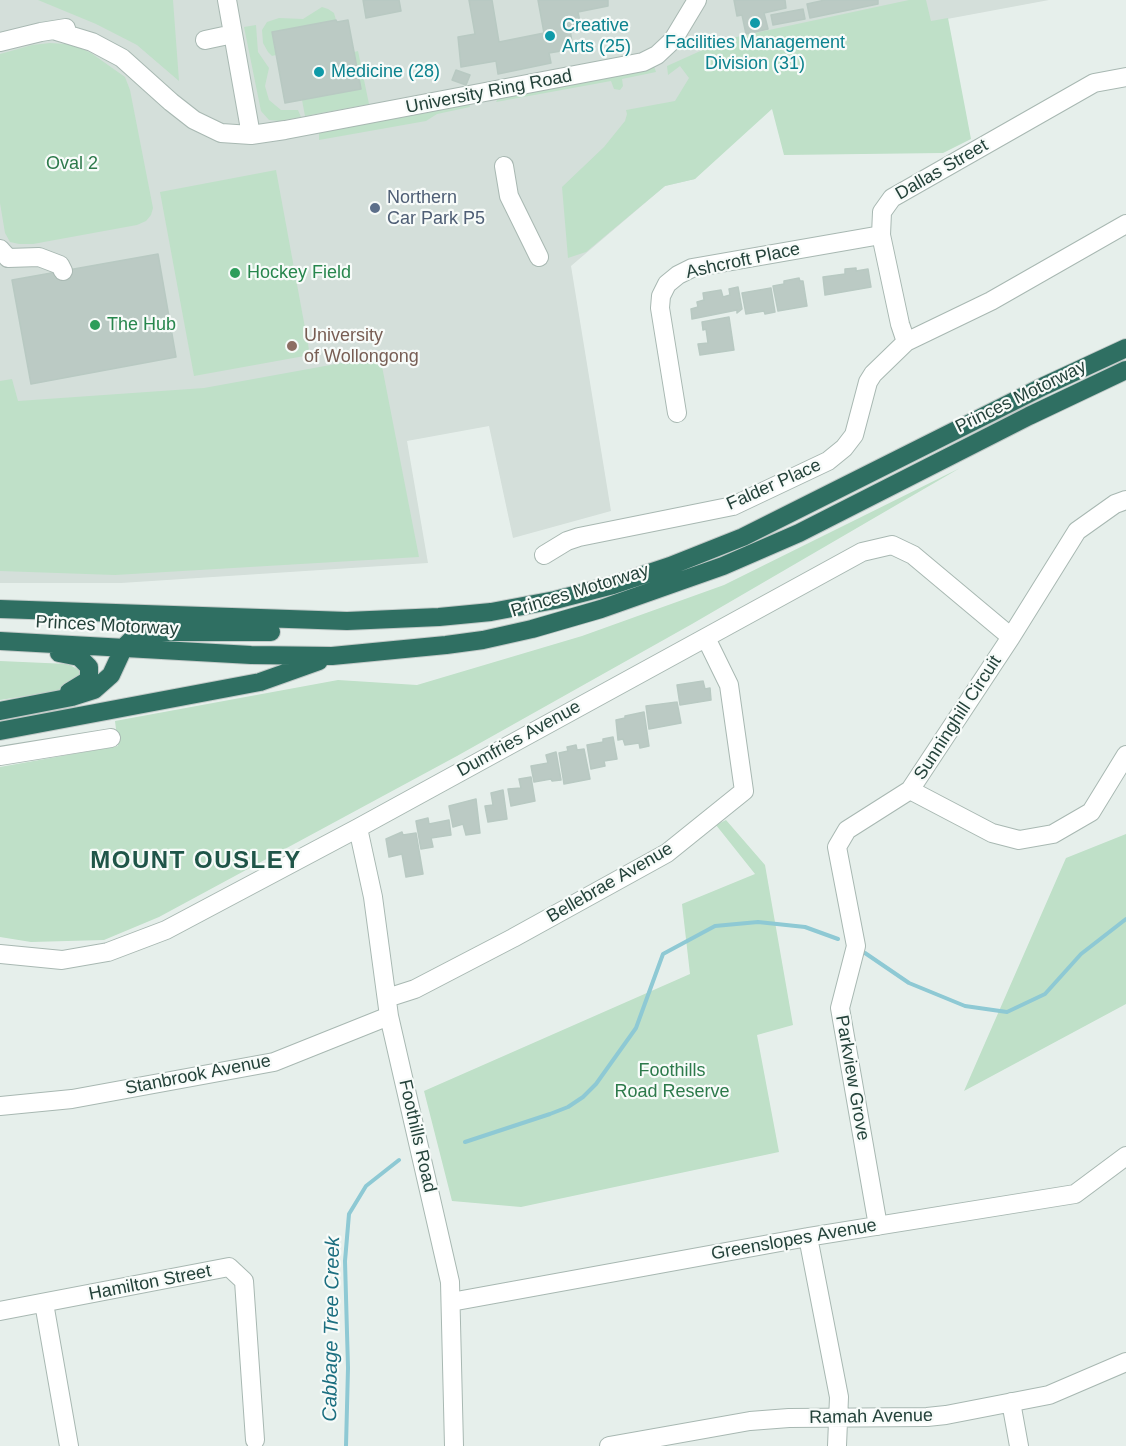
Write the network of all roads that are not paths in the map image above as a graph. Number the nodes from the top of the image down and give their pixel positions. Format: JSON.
{"nodes":[{"id":1,"x":227,"y":0,"type":"edge"},
{"id":2,"x":697,"y":0,"type":"edge"},
{"id":3,"x":233,"y":34,"type":"junction"},
{"id":4,"x":205,"y":40,"type":"dead end"},
{"id":5,"x":0,"y":42,"type":"edge"},
{"id":6,"x":1126,"y":77,"type":"edge"},
{"id":7,"x":251,"y":135,"type":"junction"},
{"id":8,"x":504,"y":166,"type":"dead end"},
{"id":9,"x":1126,"y":224,"type":"edge"},
{"id":10,"x":881,"y":235,"type":"junction"},
{"id":11,"x":0,"y":249,"type":"edge"},
{"id":12,"x":539,"y":257,"type":"dead end"},
{"id":13,"x":63,"y":271,"type":"dead end"},
{"id":14,"x":906,"y":342,"type":"junction"},
{"id":15,"x":1126,"y":348,"type":"edge"},
{"id":16,"x":1126,"y":370,"type":"edge"},
{"id":17,"x":677,"y":413,"type":"dead end"},
{"id":18,"x":1126,"y":500,"type":"edge"},
{"id":19,"x":544,"y":555,"type":"dead end"},
{"id":20,"x":555,"y":600,"type":"junction"},
{"id":21,"x":0,"y":609,"type":"edge"},
{"id":22,"x":1011,"y":637,"type":"junction"},
{"id":23,"x":706,"y":638,"type":"junction"},
{"id":24,"x":0,"y":641,"type":"edge"},
{"id":25,"x":124,"y":647,"type":"junction"},
{"id":26,"x":0,"y":648,"type":"edge"},
{"id":27,"x":332,"y":656,"type":"junction"},
{"id":28,"x":0,"y":710,"type":"edge"},
{"id":29,"x":0,"y":731,"type":"edge"},
{"id":30,"x":111,"y":738,"type":"dead end"},
{"id":31,"x":1126,"y":755,"type":"edge"},
{"id":32,"x":0,"y":756,"type":"edge"},
{"id":33,"x":910,"y":790,"type":"junction"},
{"id":34,"x":358,"y":828,"type":"junction"},
{"id":35,"x":0,"y":954,"type":"edge"},
{"id":36,"x":388,"y":1007,"type":"junction"},
{"id":37,"x":0,"y":1106,"type":"edge"},
{"id":38,"x":1126,"y":1156,"type":"edge"},
{"id":39,"x":878,"y":1226,"type":"junction"},
{"id":40,"x":808,"y":1237,"type":"junction"},
{"id":41,"x":451,"y":1302,"type":"junction"},
{"id":42,"x":44,"y":1304,"type":"junction"},
{"id":43,"x":0,"y":1311,"type":"edge"},
{"id":44,"x":1126,"y":1362,"type":"edge"},
{"id":45,"x":1011,"y":1402,"type":"junction"},
{"id":46,"x":839,"y":1419,"type":"junction"},
{"id":47,"x":255,"y":1440,"type":"dead end"},
{"id":48,"x":69,"y":1446,"type":"edge"},
{"id":49,"x":454,"y":1446,"type":"edge"},
{"id":50,"x":609,"y":1446,"type":"edge"},
{"id":51,"x":837,"y":1446,"type":"edge"},
{"id":52,"x":1019,"y":1446,"type":"edge"}],
"edges":[{"from":1,"to":3,"type":"street"},
{"from":2,"to":7,"type":"street","name":"University Ring Road"},
{"from":3,"to":4,"type":"street"},
{"from":3,"to":7,"type":"street"},
{"from":5,"to":7,"type":"street","name":"University Ring Road"},
{"from":6,"to":10,"type":"street","name":"Dallas Street"},
{"from":8,"to":12,"type":"street"},
{"from":9,"to":14,"type":"street","name":"Falder Place"},
{"from":10,"to":14,"type":"street","name":"Dallas Street"},
{"from":10,"to":17,"type":"street","name":"Ashcroft Place"},
{"from":11,"to":13,"type":"street"},
{"from":14,"to":19,"type":"street","name":"Falder Place"},
{"from":15,"to":20,"type":"highway","name":"Princes Motorway"},
{"from":16,"to":27,"type":"highway","name":"Princes Motorway"},
{"from":18,"to":22,"type":"street","name":"Sunninghill Circuit"},
{"from":20,"to":21,"type":"highway","name":"Princes Motorway"},
{"from":20,"to":25,"type":"highway"},
{"from":22,"to":23,"type":"street","name":"Dumfries Avenue"},
{"from":22,"to":33,"type":"street","name":"Sunninghill Circuit"},
{"from":23,"to":34,"type":"street","name":"Dumfries Avenue"},
{"from":23,"to":36,"type":"street","name":"Bellebrae Avenue"},
{"from":24,"to":25,"type":"highway","name":"Princes Motorway"},
{"from":25,"to":27,"type":"highway","name":"Princes Motorway"},
{"from":25,"to":28,"type":"highway"},
{"from":26,"to":28,"type":"highway"},
{"from":27,"to":29,"type":"highway"},
{"from":30,"to":32,"type":"street"},
{"from":31,"to":33,"type":"street","name":"Sunninghill Circuit"},
{"from":33,"to":39,"type":"street","name":"Parkview Grove"},
{"from":34,"to":35,"type":"street","name":"Dumfries Avenue"},
{"from":34,"to":36,"type":"street","name":"Foothills Road"},
{"from":36,"to":37,"type":"street","name":"Stanbrook Avenue"},
{"from":36,"to":41,"type":"street","name":"Foothills Road"},
{"from":38,"to":39,"type":"street","name":"Greenslopes Avenue"},
{"from":39,"to":40,"type":"street","name":"Greenslopes Avenue"},
{"from":40,"to":41,"type":"street","name":"Greenslopes Avenue"},
{"from":40,"to":46,"type":"street"},
{"from":41,"to":49,"type":"street","name":"Foothills Road"},
{"from":42,"to":43,"type":"street","name":"Hamilton Street"},
{"from":42,"to":47,"type":"street","name":"Hamilton Street"},
{"from":42,"to":48,"type":"street"},
{"from":44,"to":45,"type":"street","name":"Ramah Avenue"},
{"from":45,"to":46,"type":"street","name":"Ramah Avenue"},
{"from":45,"to":52,"type":"street"},
{"from":46,"to":50,"type":"street","name":"Ramah Avenue"},
{"from":46,"to":51,"type":"street"}]}
